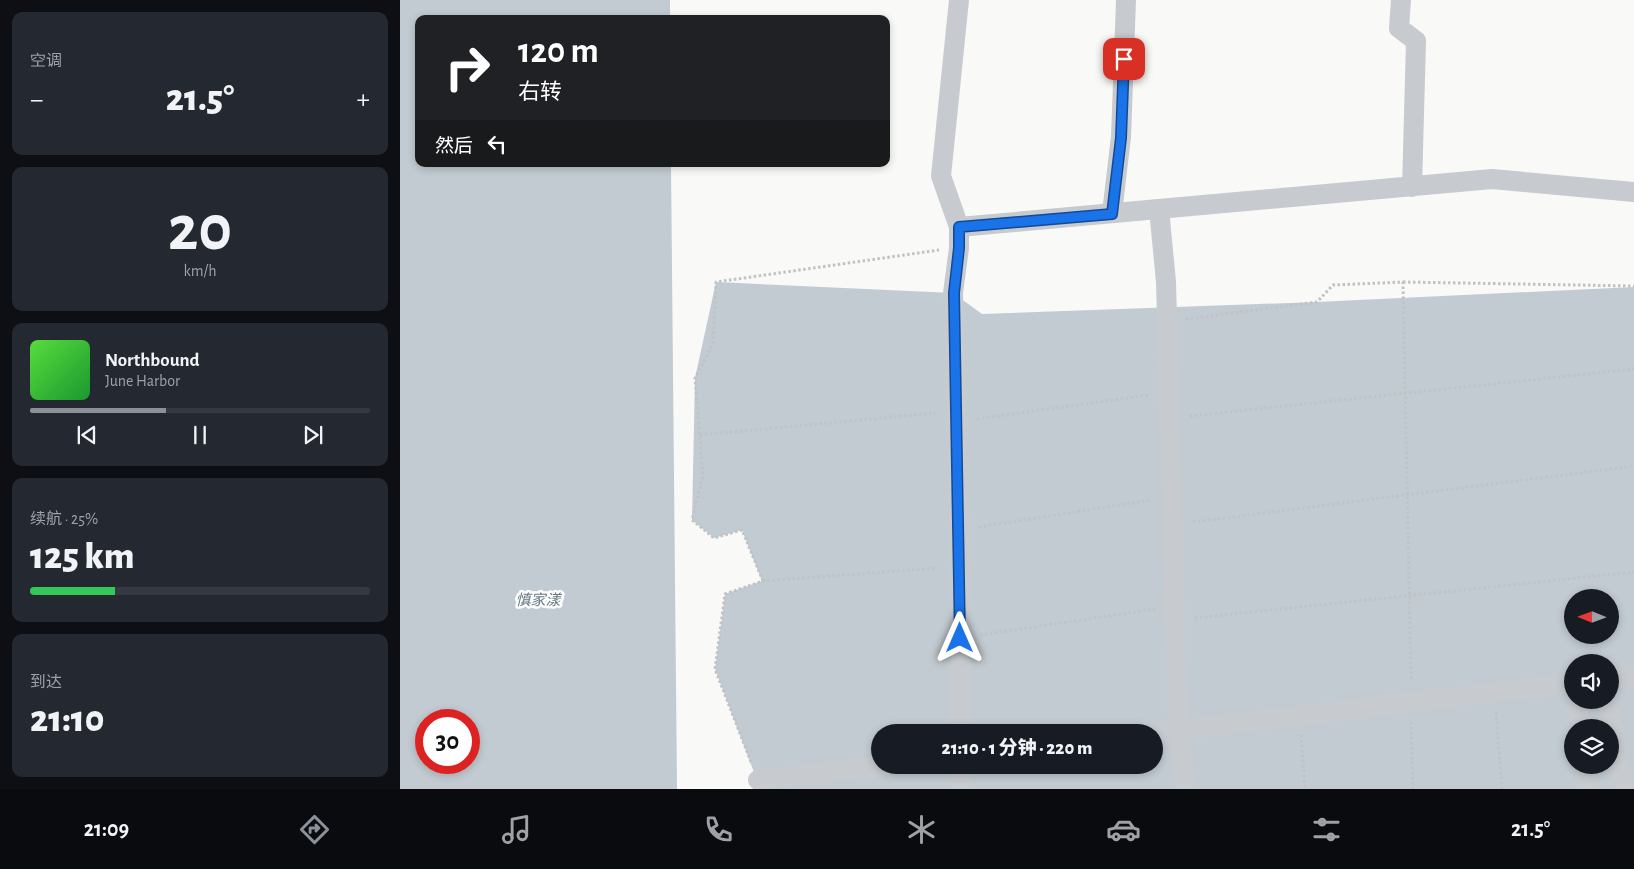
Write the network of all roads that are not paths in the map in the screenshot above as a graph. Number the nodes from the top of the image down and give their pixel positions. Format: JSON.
{"nodes":[{"id":1,"x":959,"y":0,"type":"edge"},
{"id":2,"x":1126,"y":0,"type":"edge"},
{"id":3,"x":1400,"y":0,"type":"edge"},
{"id":4,"x":1412,"y":187,"type":"junction"},
{"id":5,"x":1634,"y":192,"type":"edge"},
{"id":6,"x":1159,"y":209,"type":"junction"},
{"id":7,"x":1112,"y":214,"type":"junction"},
{"id":8,"x":959,"y":227,"type":"junction"},
{"id":9,"x":1634,"y":676,"type":"edge"},
{"id":10,"x":1619,"y":678,"type":"edge"},
{"id":11,"x":1564,"y":684,"type":"edge"},
{"id":12,"x":1610,"y":709,"type":"edge"},
{"id":13,"x":960,"y":724,"type":"edge"},
{"id":14,"x":1178,"y":730,"type":"junction"},
{"id":15,"x":1163,"y":732,"type":"edge"},
{"id":16,"x":871,"y":767,"type":"edge"},
{"id":17,"x":961,"y":774,"type":"edge"},
{"id":18,"x":1586,"y":774,"type":"edge"},
{"id":19,"x":758,"y":780,"type":"road end"},
{"id":20,"x":962,"y":789,"type":"edge"},
{"id":21,"x":1186,"y":789,"type":"edge"},
{"id":22,"x":1588,"y":789,"type":"edge"},
{"id":23,"x":1623,"y":789,"type":"edge"}],
"edges":[{"from":1,"to":8,"type":"street"},
{"from":2,"to":7,"type":"street"},
{"from":3,"to":4,"type":"street"},
{"from":4,"to":5,"type":"street"},
{"from":4,"to":6,"type":"street"},
{"from":6,"to":7,"type":"street"},
{"from":6,"to":14,"type":"street"},
{"from":7,"to":8,"type":"street"},
{"from":8,"to":13,"type":"street"},
{"from":9,"to":10,"type":"street"},
{"from":11,"to":14,"type":"street"},
{"from":12,"to":23,"type":"street"},
{"from":14,"to":15,"type":"street"},
{"from":14,"to":21,"type":"street"},
{"from":16,"to":19,"type":"street"},
{"from":17,"to":20,"type":"street"},
{"from":18,"to":22,"type":"street"}]}
